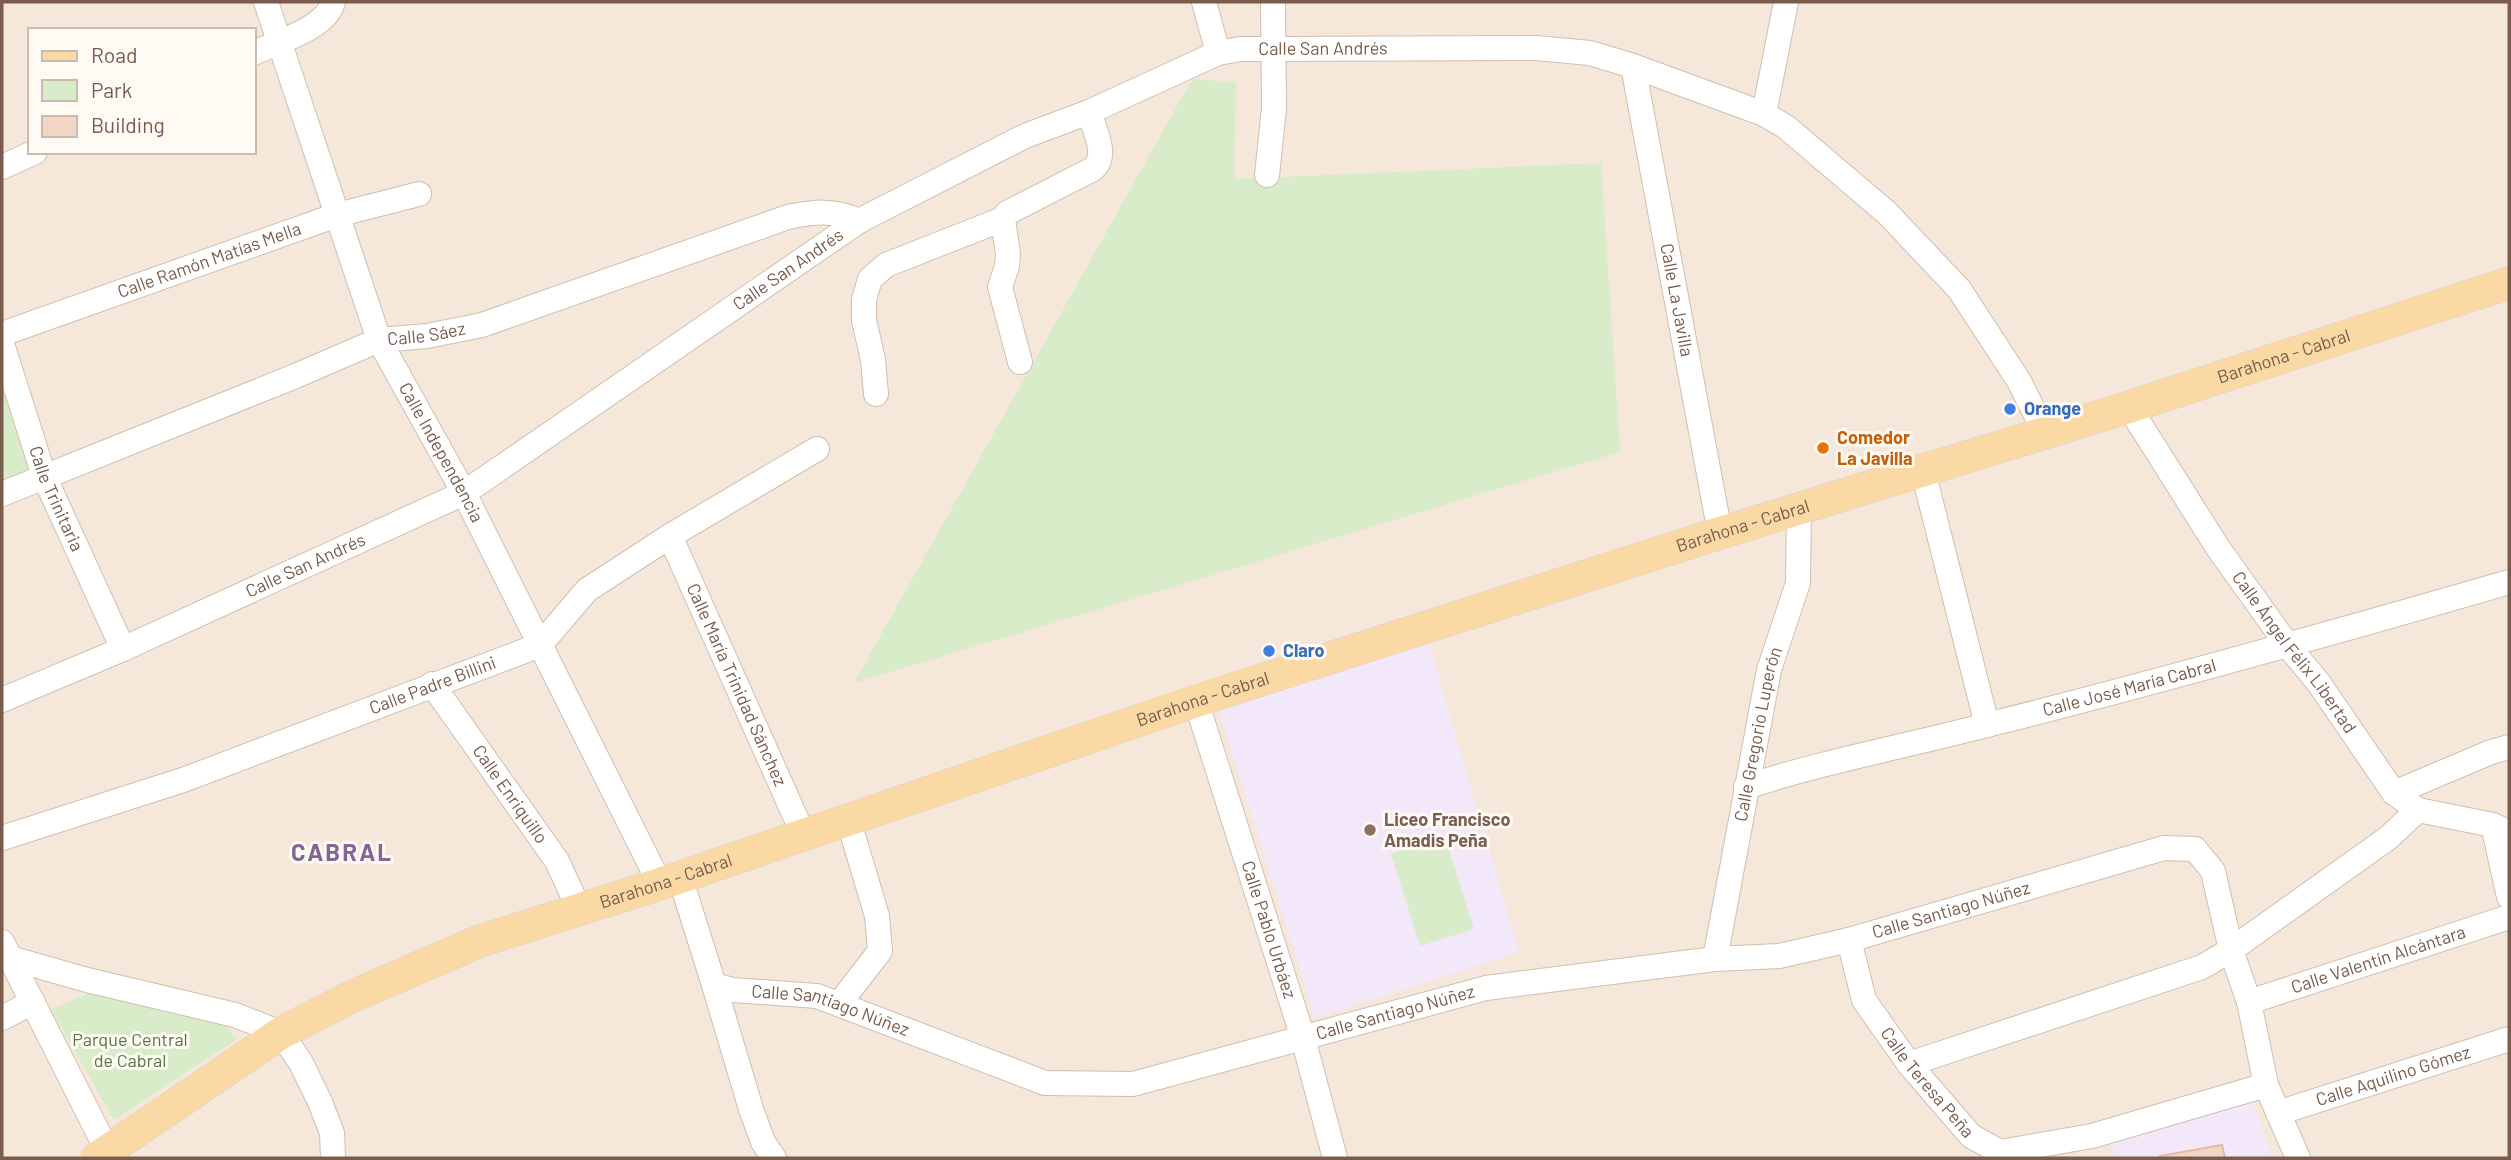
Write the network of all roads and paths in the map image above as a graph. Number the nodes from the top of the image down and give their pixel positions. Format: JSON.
{"nodes":[{"id":1,"x":266,"y":2,"type":"edge"},
{"id":2,"x":333,"y":2,"type":"edge"},
{"id":3,"x":1204,"y":2,"type":"edge"},
{"id":4,"x":1273,"y":2,"type":"edge"},
{"id":5,"x":1786,"y":2,"type":"edge"},
{"id":6,"x":278,"y":42,"type":"junction"},
{"id":7,"x":1273,"y":49,"type":"junction"},
{"id":8,"x":256,"y":52,"type":"edge"},
{"id":9,"x":1218,"y":53,"type":"junction"},
{"id":10,"x":1633,"y":66,"type":"junction"},
{"id":11,"x":1089,"y":112,"type":"junction"},
{"id":12,"x":1764,"y":114,"type":"junction"},
{"id":13,"x":31,"y":154,"type":"edge"},
{"id":14,"x":2,"y":167,"type":"edge"},
{"id":15,"x":1267,"y":175,"type":"dead end"},
{"id":16,"x":419,"y":194,"type":"dead end"},
{"id":17,"x":337,"y":215,"type":"junction"},
{"id":18,"x":1003,"y":219,"type":"junction"},
{"id":19,"x":859,"y":221,"type":"junction"},
{"id":20,"x":2509,"y":284,"type":"edge"},
{"id":21,"x":2,"y":334,"type":"edge"},
{"id":22,"x":379,"y":340,"type":"junction"},
{"id":23,"x":2,"y":344,"type":"edge"},
{"id":24,"x":1020,"y":362,"type":"dead end"},
{"id":25,"x":876,"y":394,"type":"dead end"},
{"id":26,"x":2129,"y":407,"type":"junction"},
{"id":27,"x":2045,"y":433,"type":"junction"},
{"id":28,"x":817,"y":449,"type":"dead end"},
{"id":29,"x":1923,"y":471,"type":"junction"},
{"id":30,"x":44,"y":476,"type":"junction"},
{"id":31,"x":464,"y":493,"type":"junction"},
{"id":32,"x":2,"y":495,"type":"edge"},
{"id":33,"x":1798,"y":510,"type":"junction"},
{"id":34,"x":1720,"y":533,"type":"junction"},
{"id":35,"x":670,"y":536,"type":"junction"},
{"id":36,"x":2509,"y":582,"type":"edge"},
{"id":37,"x":540,"y":645,"type":"junction"},
{"id":38,"x":2288,"y":646,"type":"junction"},
{"id":39,"x":123,"y":649,"type":"junction"},
{"id":40,"x":432,"y":684,"type":"junction"},
{"id":41,"x":2,"y":700,"type":"edge"},
{"id":42,"x":1196,"y":701,"type":"junction"},
{"id":43,"x":1987,"y":725,"type":"junction"},
{"id":44,"x":2509,"y":747,"type":"edge"},
{"id":45,"x":1746,"y":787,"type":"junction"},
{"id":46,"x":2394,"y":793,"type":"junction"},
{"id":47,"x":2418,"y":810,"type":"junction"},
{"id":48,"x":848,"y":819,"type":"junction"},
{"id":49,"x":2501,"y":829,"type":"edge"},
{"id":50,"x":803,"y":834,"type":"junction"},
{"id":51,"x":2,"y":838,"type":"edge"},
{"id":52,"x":670,"y":880,"type":"junction"},
{"id":53,"x":2509,"y":897,"type":"edge"},
{"id":54,"x":579,"y":909,"type":"junction"},
{"id":55,"x":2509,"y":917,"type":"edge"},
{"id":56,"x":1849,"y":940,"type":"junction"},
{"id":57,"x":6,"y":950,"type":"edge"},
{"id":58,"x":2231,"y":950,"type":"junction"},
{"id":59,"x":1715,"y":959,"type":"junction"},
{"id":60,"x":714,"y":985,"type":"junction"},
{"id":61,"x":33,"y":1002,"type":"junction"},
{"id":62,"x":2249,"y":1002,"type":"junction"},
{"id":63,"x":839,"y":1004,"type":"junction"},
{"id":64,"x":2,"y":1018,"type":"edge"},
{"id":65,"x":281,"y":1033,"type":"junction"},
{"id":66,"x":1303,"y":1038,"type":"junction"},
{"id":67,"x":2509,"y":1039,"type":"edge"},
{"id":68,"x":1909,"y":1064,"type":"junction"},
{"id":69,"x":2266,"y":1085,"type":"junction"},
{"id":70,"x":2278,"y":1113,"type":"junction"},
{"id":71,"x":104,"y":1156,"type":"edge"},
{"id":72,"x":332,"y":1158,"type":"edge"},
{"id":73,"x":774,"y":1158,"type":"edge"},
{"id":74,"x":1335,"y":1158,"type":"edge"},
{"id":75,"x":2298,"y":1158,"type":"edge"}],
"edges":[{"from":1,"to":6,"type":"street","name":"Calle Independencia"},
{"from":2,"to":6,"type":"street"},
{"from":3,"to":9,"type":"street"},
{"from":4,"to":7,"type":"street"},
{"from":5,"to":12,"type":"street"},
{"from":6,"to":8,"type":"street"},
{"from":6,"to":17,"type":"street","name":"Calle Independencia"},
{"from":7,"to":9,"type":"street","name":"Calle San Andrés"},
{"from":7,"to":10,"type":"street","name":"Calle San Andrés"},
{"from":7,"to":15,"type":"street"},
{"from":9,"to":11,"type":"street","name":"Calle San Andrés"},
{"from":10,"to":12,"type":"street","name":"Calle San Andrés"},
{"from":10,"to":34,"type":"street","name":"Calle La Javilla"},
{"from":11,"to":18,"type":"street"},
{"from":11,"to":19,"type":"street","name":"Calle San Andrés"},
{"from":12,"to":27,"type":"street","name":"Calle San Andrés"},
{"from":13,"to":14,"type":"street"},
{"from":16,"to":17,"type":"street","name":"Calle Ramón Matías Mella"},
{"from":17,"to":21,"type":"street","name":"Calle Ramón Matías Mella"},
{"from":17,"to":22,"type":"street","name":"Calle Independencia"},
{"from":18,"to":24,"type":"street"},
{"from":18,"to":25,"type":"street"},
{"from":19,"to":22,"type":"street","name":"Calle Sáez"},
{"from":19,"to":31,"type":"street","name":"Calle San Andrés"},
{"from":20,"to":26,"type":"main road","name":"Barahona - Cabral"},
{"from":22,"to":30,"type":"street","name":"Calle Sáez"},
{"from":22,"to":31,"type":"street","name":"Calle Independencia"},
{"from":23,"to":30,"type":"street","name":"Calle Trinitaria"},
{"from":26,"to":27,"type":"main road","name":"Barahona - Cabral"},
{"from":26,"to":38,"type":"street","name":"Calle Ángel Félix Libertad"},
{"from":27,"to":29,"type":"main road","name":"Barahona - Cabral"},
{"from":28,"to":35,"type":"street","name":"Calle Padre Billini"},
{"from":29,"to":33,"type":"main road","name":"Barahona - Cabral"},
{"from":29,"to":43,"type":"street"},
{"from":30,"to":32,"type":"street","name":"Calle Sáez"},
{"from":30,"to":39,"type":"street","name":"Calle Trinitaria"},
{"from":31,"to":37,"type":"street","name":"Calle Independencia"},
{"from":31,"to":39,"type":"street","name":"Calle San Andrés"},
{"from":33,"to":34,"type":"main road","name":"Barahona - Cabral"},
{"from":33,"to":45,"type":"street","name":"Calle Gregorio Luperón"},
{"from":34,"to":42,"type":"main road","name":"Barahona - Cabral"},
{"from":35,"to":37,"type":"street","name":"Calle Padre Billini"},
{"from":35,"to":50,"type":"street","name":"Calle María Trinidad Sánchez"},
{"from":36,"to":38,"type":"street","name":"Calle José María Cabral"},
{"from":37,"to":40,"type":"street","name":"Calle Padre Billini"},
{"from":37,"to":52,"type":"street","name":"Calle Independencia"},
{"from":38,"to":43,"type":"street","name":"Calle José María Cabral"},
{"from":38,"to":46,"type":"street","name":"Calle Ángel Félix Libertad"},
{"from":39,"to":41,"type":"street","name":"Calle San Andrés"},
{"from":40,"to":51,"type":"street","name":"Calle Padre Billini"},
{"from":40,"to":54,"type":"street","name":"Calle Enriquillo"},
{"from":42,"to":48,"type":"main road","name":"Barahona - Cabral"},
{"from":42,"to":66,"type":"street","name":"Calle Pablo Urbáez"},
{"from":43,"to":45,"type":"street","name":"Calle José María Cabral"},
{"from":44,"to":46,"type":"street"},
{"from":45,"to":59,"type":"street","name":"Calle Gregorio Luperón"},
{"from":46,"to":47,"type":"street","name":"Calle Ángel Félix Libertad"},
{"from":47,"to":49,"type":"street","name":"Calle Ángel Félix Libertad"},
{"from":47,"to":58,"type":"street"},
{"from":48,"to":50,"type":"main road","name":"Barahona - Cabral"},
{"from":48,"to":63,"type":"street"},
{"from":49,"to":53,"type":"street"},
{"from":50,"to":52,"type":"main road","name":"Barahona - Cabral"},
{"from":52,"to":54,"type":"main road","name":"Barahona - Cabral"},
{"from":52,"to":60,"type":"street"},
{"from":54,"to":65,"type":"main road","name":"Barahona - Cabral"},
{"from":55,"to":62,"type":"street","name":"Calle Valentín Alcántara"},
{"from":56,"to":58,"type":"street","name":"Calle Santiago Núñez"},
{"from":56,"to":59,"type":"street","name":"Calle Santiago Núñez"},
{"from":56,"to":68,"type":"street","name":"Calle Teresa Peña"},
{"from":57,"to":61,"type":"street"},
{"from":57,"to":65,"type":"street"},
{"from":58,"to":62,"type":"street"},
{"from":58,"to":68,"type":"street"},
{"from":59,"to":66,"type":"street","name":"Calle Santiago Núñez"},
{"from":60,"to":63,"type":"street","name":"Calle Santiago Núñez"},
{"from":60,"to":73,"type":"street"},
{"from":61,"to":64,"type":"street"},
{"from":61,"to":71,"type":"street"},
{"from":62,"to":69,"type":"street"},
{"from":63,"to":66,"type":"street","name":"Calle Santiago Núñez"},
{"from":65,"to":71,"type":"main road","name":"Barahona - Cabral"},
{"from":65,"to":72,"type":"street"},
{"from":66,"to":74,"type":"street","name":"Calle Pablo Urbáez"},
{"from":67,"to":70,"type":"street","name":"Calle Aquilino Gómez"},
{"from":68,"to":69,"type":"street","name":"Calle Teresa Peña"},
{"from":69,"to":70,"type":"street"},
{"from":70,"to":75,"type":"street"}]}
